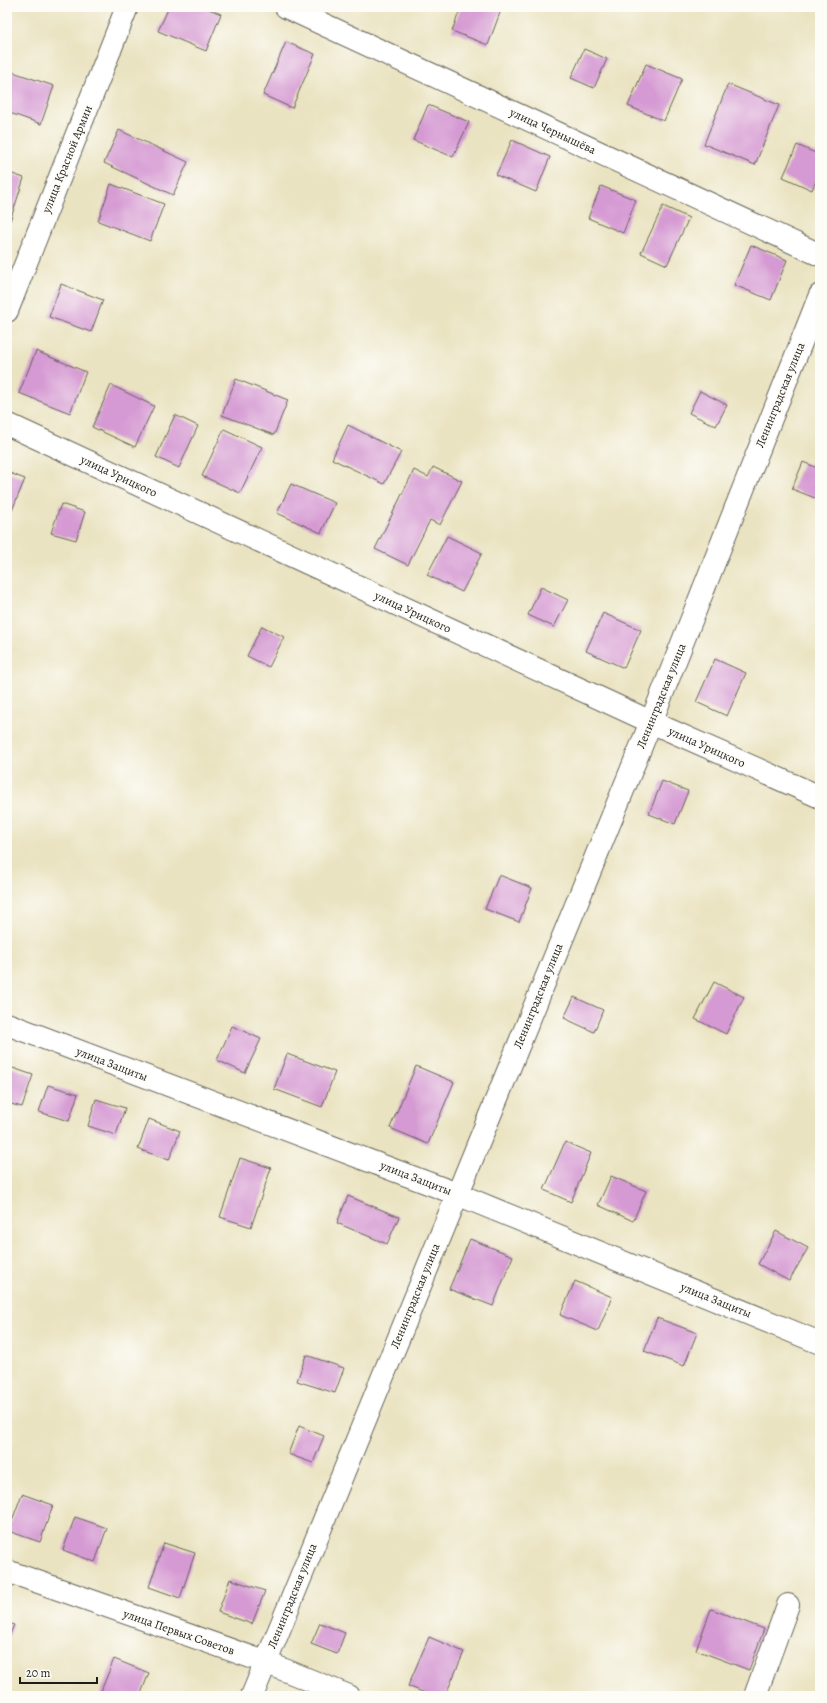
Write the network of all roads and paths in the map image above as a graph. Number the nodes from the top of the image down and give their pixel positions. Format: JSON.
{"nodes":[{"id":1,"x":127,"y":7,"type":"edge"},
{"id":2,"x":286,"y":7,"type":"edge"},
{"id":3,"x":820,"y":255,"type":"edge"},
{"id":4,"x":820,"y":295,"type":"edge"},
{"id":5,"x":7,"y":311,"type":"edge"},
{"id":6,"x":7,"y":424,"type":"edge"},
{"id":7,"x":651,"y":722,"type":"junction"},
{"id":8,"x":820,"y":797,"type":"edge"},
{"id":9,"x":7,"y":1024,"type":"edge"},
{"id":10,"x":456,"y":1194,"type":"junction"},
{"id":11,"x":820,"y":1343,"type":"edge"},
{"id":12,"x":7,"y":1571,"type":"edge"},
{"id":13,"x":788,"y":1604,"type":"dead end"},
{"id":14,"x":265,"y":1662,"type":"junction"},
{"id":15,"x":252,"y":1696,"type":"edge"},
{"id":16,"x":349,"y":1696,"type":"edge"},
{"id":17,"x":755,"y":1696,"type":"edge"}],
"edges":[{"from":1,"to":5,"type":"street","name":"улица Красной Армии"},
{"from":2,"to":3,"type":"street","name":"улица Чернышёва"},
{"from":4,"to":7,"type":"street","name":"Ленинградская улица"},
{"from":6,"to":7,"type":"street","name":"улица Урицкого"},
{"from":7,"to":8,"type":"street","name":"улица Урицкого"},
{"from":7,"to":10,"type":"street","name":"Ленинградская улица"},
{"from":9,"to":10,"type":"street","name":"улица Защиты"},
{"from":10,"to":11,"type":"street","name":"улица Защиты"},
{"from":10,"to":14,"type":"street","name":"Ленинградская улица"},
{"from":12,"to":14,"type":"street","name":"улица Первых Советов"},
{"from":13,"to":17,"type":"street"},
{"from":14,"to":15,"type":"street","name":"Ленинградская улица"},
{"from":14,"to":16,"type":"street","name":"улица Первых Советов"}]}
